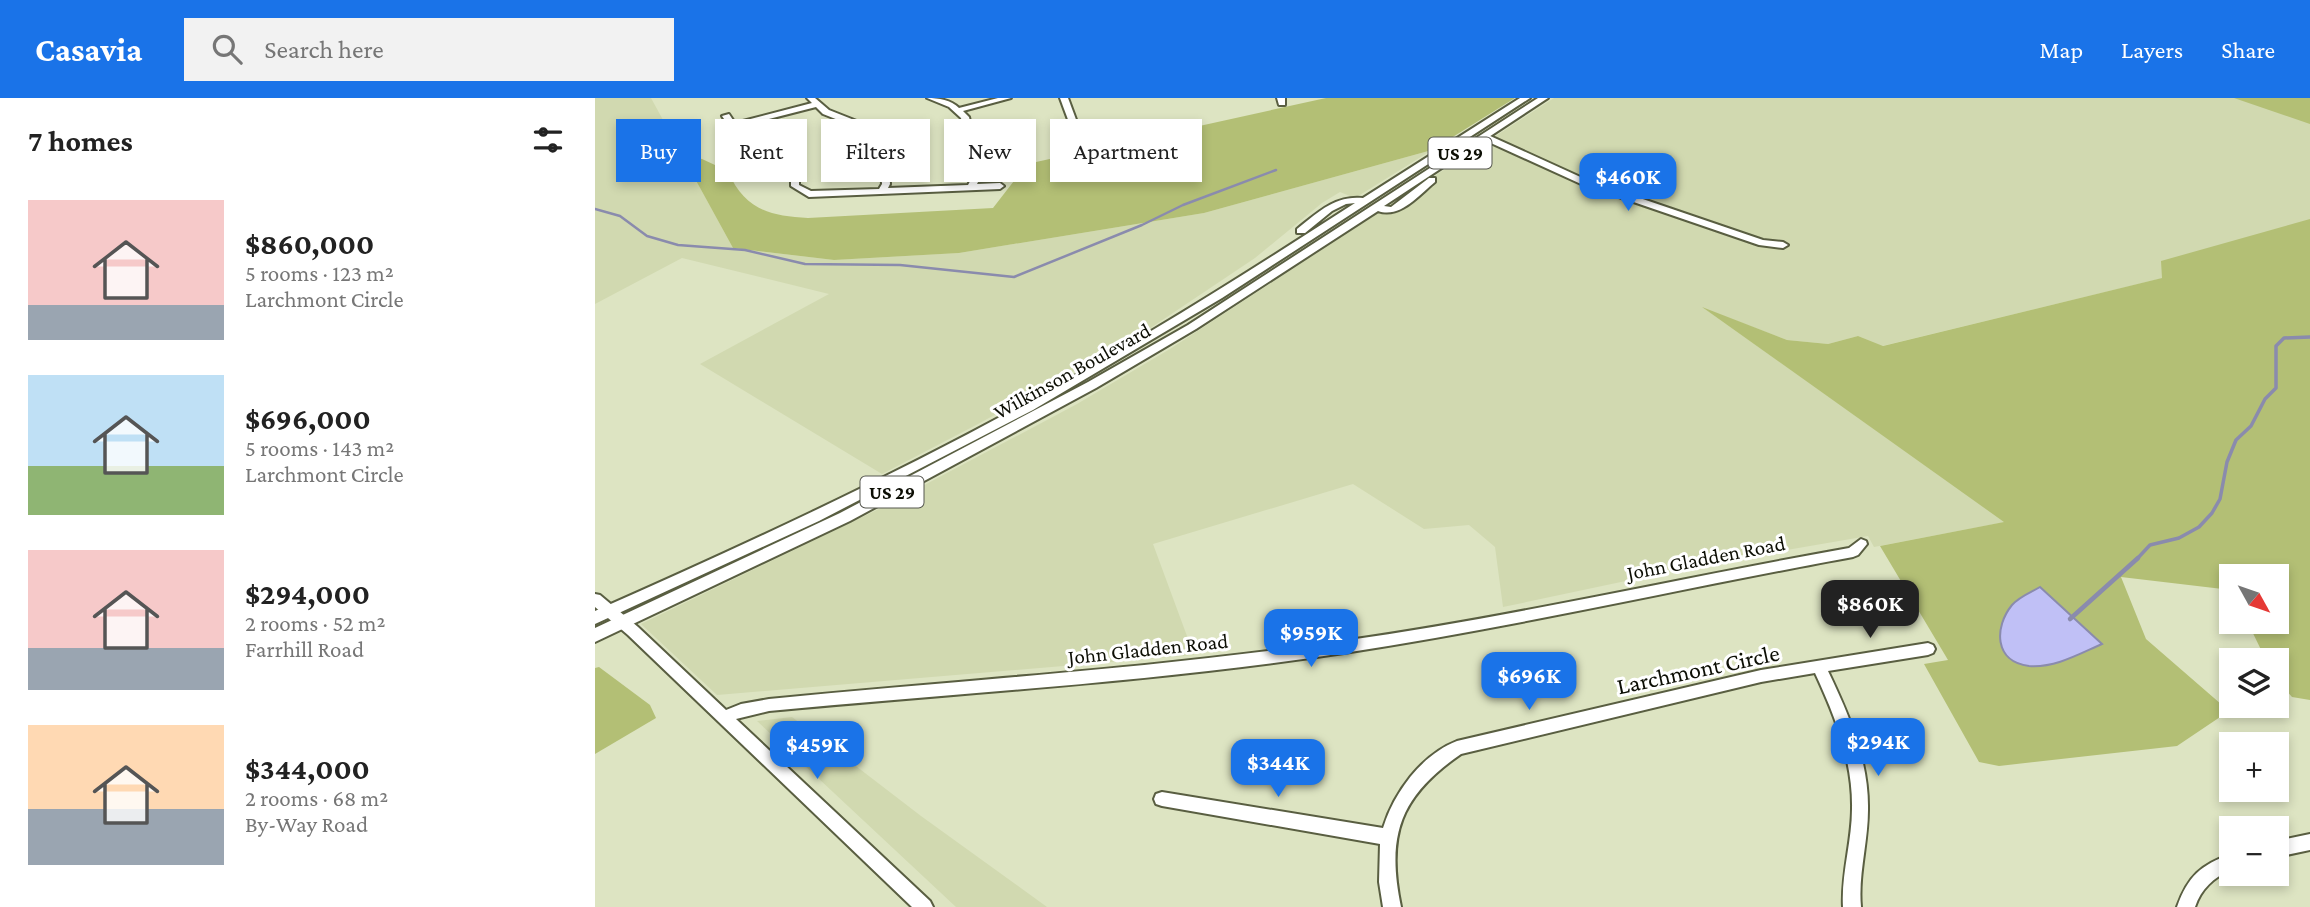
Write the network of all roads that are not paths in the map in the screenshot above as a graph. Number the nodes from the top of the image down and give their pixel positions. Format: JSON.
{"nodes":[{"id":1,"x":931,"y":98,"type":"edge"},
{"id":2,"x":1007,"y":98,"type":"edge"},
{"id":3,"x":1064,"y":98,"type":"edge"},
{"id":4,"x":1526,"y":98,"type":"edge"},
{"id":5,"x":1544,"y":98,"type":"edge"},
{"id":6,"x":814,"y":101,"type":"edge"},
{"id":7,"x":960,"y":110,"type":"junction"},
{"id":8,"x":726,"y":116,"type":"dead end"},
{"id":9,"x":728,"y":119,"type":"edge"},
{"id":10,"x":756,"y":119,"type":"edge"},
{"id":11,"x":1072,"y":119,"type":"edge"},
{"id":12,"x":1481,"y":140,"type":"junction"},
{"id":13,"x":795,"y":182,"type":"edge"},
{"id":14,"x":1000,"y":186,"type":"dead end"},
{"id":15,"x":971,"y":187,"type":"junction"},
{"id":16,"x":881,"y":192,"type":"junction"},
{"id":17,"x":1363,"y":201,"type":"junction"},
{"id":18,"x":1375,"y":206,"type":"junction"},
{"id":19,"x":1783,"y":245,"type":"dead end"},
{"id":20,"x":1086,"y":381,"type":"junction"},
{"id":21,"x":1861,"y":544,"type":"dead end"},
{"id":22,"x":595,"y":599,"type":"edge"},
{"id":23,"x":609,"y":617,"type":"edge"},
{"id":24,"x":595,"y":635,"type":"edge"},
{"id":25,"x":1927,"y":649,"type":"dead end"},
{"id":26,"x":1819,"y":667,"type":"junction"},
{"id":27,"x":724,"y":718,"type":"junction"},
{"id":28,"x":1162,"y":799,"type":"dead end"},
{"id":29,"x":1387,"y":837,"type":"junction"},
{"id":30,"x":2310,"y":842,"type":"edge"},
{"id":31,"x":2289,"y":846,"type":"edge"},
{"id":32,"x":2219,"y":868,"type":"edge"},
{"id":33,"x":916,"y":905,"type":"edge"},
{"id":34,"x":1392,"y":907,"type":"edge"},
{"id":35,"x":1852,"y":907,"type":"edge"},
{"id":36,"x":2186,"y":907,"type":"edge"}],
"edges":[{"from":1,"to":7,"type":"street"},
{"from":2,"to":7,"type":"street"},
{"from":3,"to":11,"type":"street"},
{"from":4,"to":17,"type":"main road","number":"US 29"},
{"from":5,"to":12,"type":"main road","number":"US 29"},
{"from":6,"to":10,"type":"street"},
{"from":6,"to":16,"type":"street"},
{"from":7,"to":15,"type":"street"},
{"from":8,"to":9,"type":"street"},
{"from":12,"to":18,"type":"main road"},
{"from":12,"to":19,"type":"street"},
{"from":13,"to":16,"type":"street"},
{"from":14,"to":15,"type":"street"},
{"from":15,"to":16,"type":"street"},
{"from":17,"to":18,"type":"street"},
{"from":17,"to":20,"type":"main road","name":"Wilkinson Boulevard","number":"US 29"},
{"from":18,"to":20,"type":"main road","name":"Wilkinson Boulevard","number":"US 29"},
{"from":20,"to":23,"type":"main road","name":"Wilkinson Boulevard","number":"US 29"},
{"from":21,"to":27,"type":"street","name":"John Gladden Road"},
{"from":22,"to":23,"type":"street"},
{"from":23,"to":24,"type":"main road","name":"Wilkinson Boulevard","number":"US 29"},
{"from":23,"to":27,"type":"street"},
{"from":25,"to":26,"type":"street","name":"Larchmont Circle"},
{"from":26,"to":29,"type":"street","name":"Larchmont Circle"},
{"from":26,"to":35,"type":"street"},
{"from":27,"to":33,"type":"street"},
{"from":28,"to":29,"type":"street"},
{"from":29,"to":34,"type":"street","name":"Larchmont Circle"},
{"from":30,"to":31,"type":"street"},
{"from":32,"to":36,"type":"street"}]}
